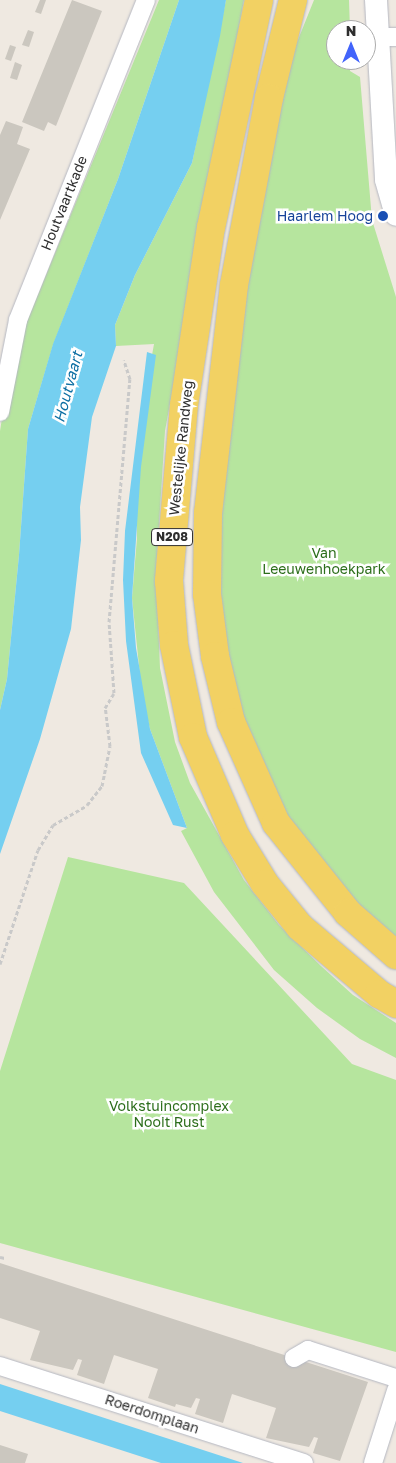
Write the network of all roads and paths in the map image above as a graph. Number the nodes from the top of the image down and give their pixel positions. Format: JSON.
{"nodes":[{"id":1,"x":146,"y":0,"type":"edge"},
{"id":2,"x":259,"y":0,"type":"edge"},
{"id":3,"x":293,"y":0,"type":"edge"},
{"id":4,"x":376,"y":0,"type":"edge"},
{"id":5,"x":386,"y":37,"type":"edge"},
{"id":6,"x":396,"y":215,"type":"edge"},
{"id":7,"x":124,"y":360,"type":"dead end"},
{"id":8,"x":0,"y":412,"type":"edge"},
{"id":9,"x":396,"y":955,"type":"edge"},
{"id":10,"x":0,"y":964,"type":"edge"},
{"id":11,"x":396,"y":1004,"type":"edge"},
{"id":12,"x":0,"y":1257,"type":"edge"},
{"id":13,"x":5,"y":1258,"type":"dead end"},
{"id":14,"x":294,"y":1358,"type":"dead end"},
{"id":15,"x":0,"y":1366,"type":"edge"},
{"id":16,"x":396,"y":1378,"type":"edge"},
{"id":17,"x":396,"y":1391,"type":"edge"},
{"id":18,"x":304,"y":1463,"type":"edge"},
{"id":19,"x":373,"y":1463,"type":"edge"}],
"edges":[{"from":1,"to":8,"type":"street","name":"Houtvaartkade"},
{"from":2,"to":11,"type":"main road","name":"Westelijke Randweg","number":"N208"},
{"from":3,"to":9,"type":"main road","number":"N208"},
{"from":4,"to":5,"type":"street"},
{"from":5,"to":6,"type":"street"},
{"from":7,"to":10,"type":"path"},
{"from":12,"to":13,"type":"path"},
{"from":14,"to":16,"type":"street"},
{"from":15,"to":18,"type":"street","name":"Roerdomplaan"},
{"from":17,"to":19,"type":"street"}]}
